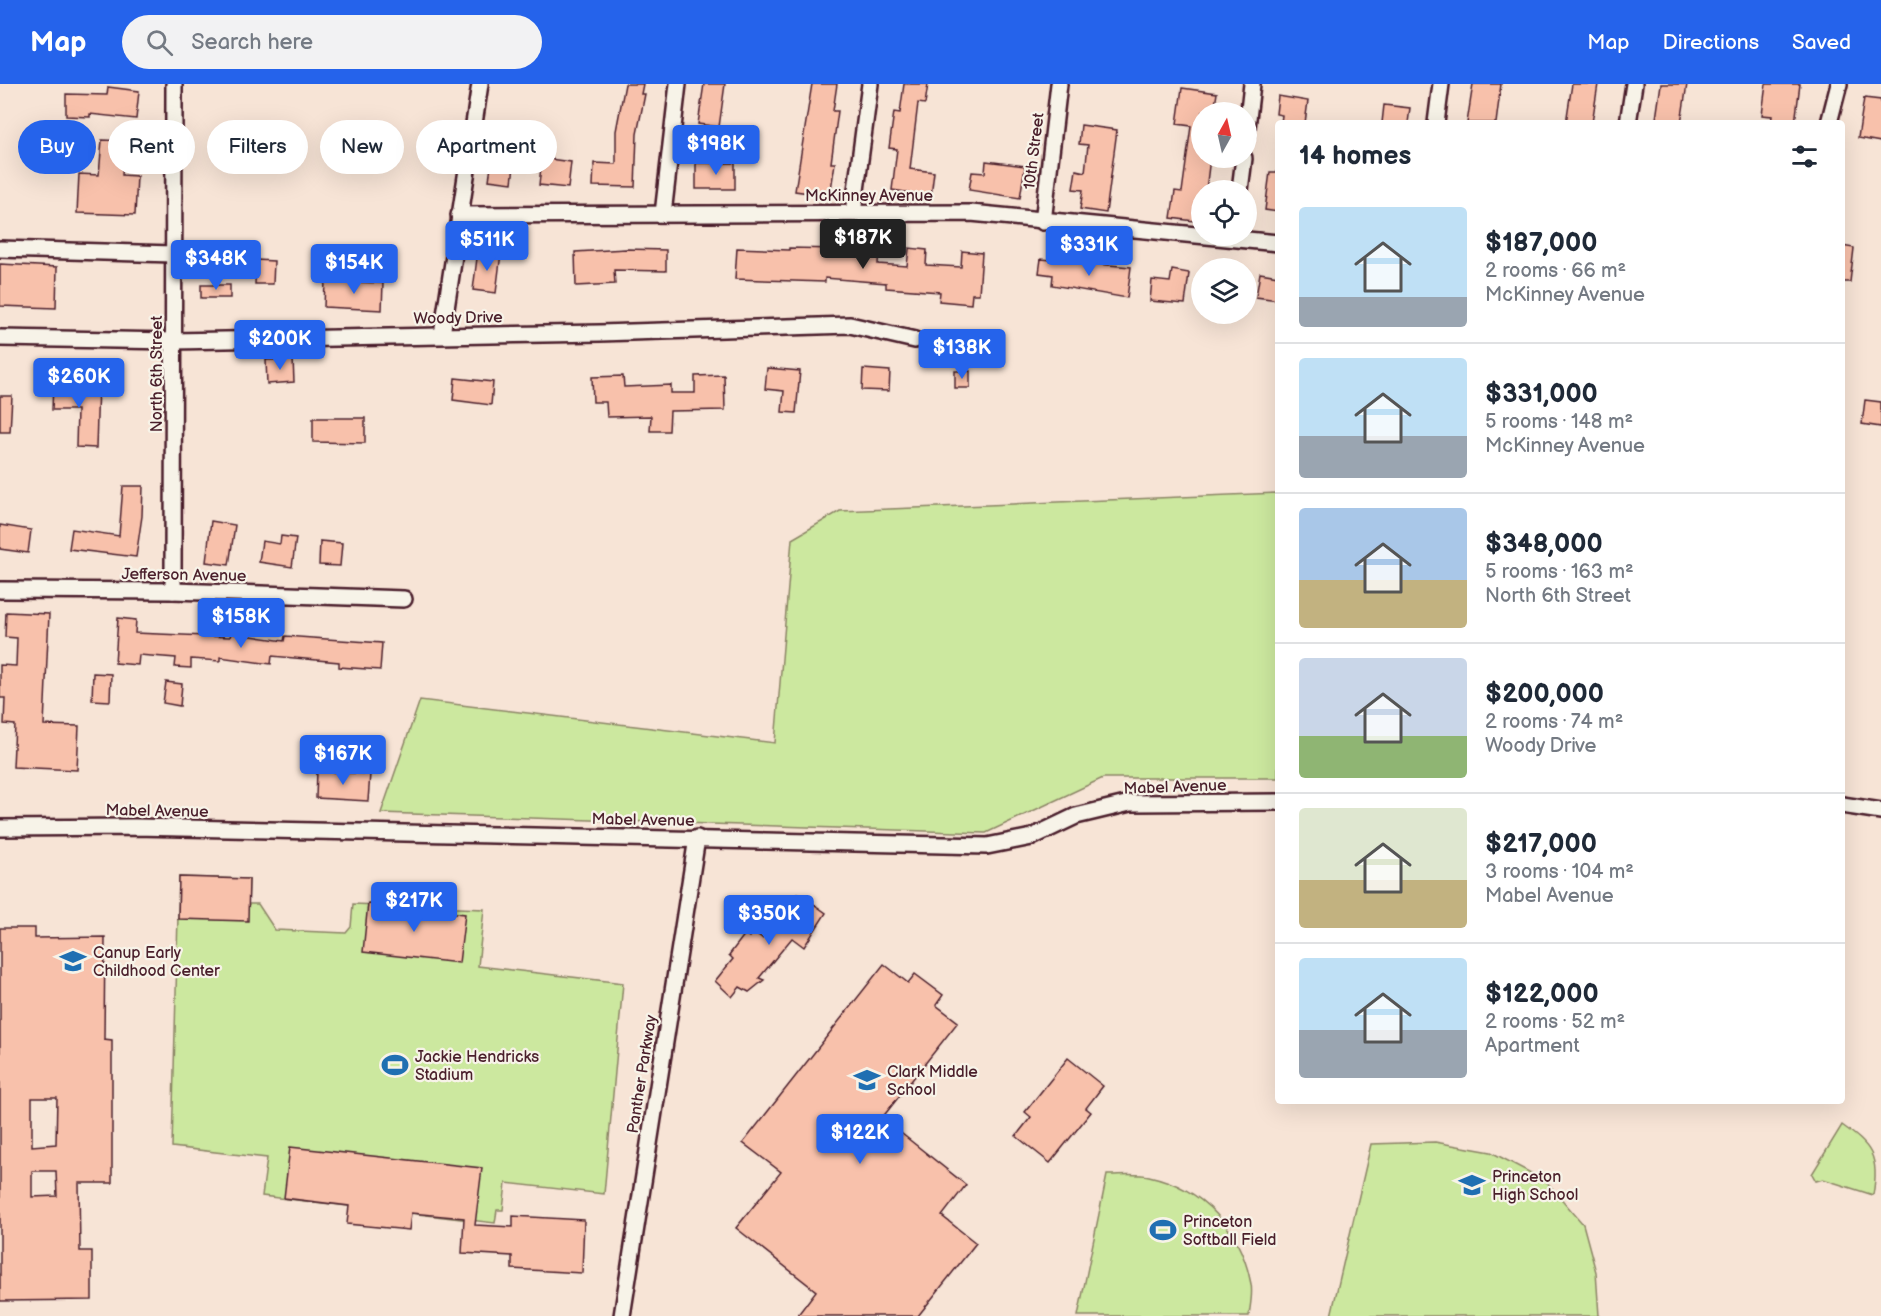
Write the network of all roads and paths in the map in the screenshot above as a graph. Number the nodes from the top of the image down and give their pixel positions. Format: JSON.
{"nodes":[{"id":1,"x":174,"y":84,"type":"edge"},
{"id":2,"x":480,"y":84,"type":"edge"},
{"id":3,"x":678,"y":84,"type":"edge"},
{"id":4,"x":870,"y":84,"type":"edge"},
{"id":5,"x":1059,"y":84,"type":"edge"},
{"id":6,"x":1252,"y":84,"type":"edge"},
{"id":7,"x":1441,"y":84,"type":"edge"},
{"id":8,"x":1634,"y":84,"type":"edge"},
{"id":9,"x":1839,"y":84,"type":"edge"},
{"id":10,"x":1250,"y":102,"type":"edge"},
{"id":11,"x":1436,"y":120,"type":"edge"},
{"id":12,"x":1628,"y":120,"type":"edge"},
{"id":13,"x":1831,"y":120,"type":"edge"},
{"id":14,"x":853,"y":213,"type":"junction"},
{"id":15,"x":663,"y":214,"type":"junction"},
{"id":16,"x":459,"y":215,"type":"junction"},
{"id":17,"x":1043,"y":222,"type":"junction"},
{"id":18,"x":1191,"y":234,"type":"edge"},
{"id":19,"x":1257,"y":240,"type":"edge"},
{"id":20,"x":1275,"y":243,"type":"edge"},
{"id":21,"x":0,"y":249,"type":"edge"},
{"id":22,"x":172,"y":254,"type":"junction"},
{"id":23,"x":442,"y":335,"type":"junction"},
{"id":24,"x":0,"y":338,"type":"edge"},
{"id":25,"x":915,"y":340,"type":"dead end"},
{"id":26,"x":174,"y":341,"type":"junction"},
{"id":27,"x":0,"y":590,"type":"edge"},
{"id":28,"x":173,"y":591,"type":"junction"},
{"id":29,"x":404,"y":599,"type":"dead end"},
{"id":30,"x":1275,"y":802,"type":"edge"},
{"id":31,"x":1845,"y":805,"type":"edge"},
{"id":32,"x":1881,"y":811,"type":"edge"},
{"id":33,"x":0,"y":828,"type":"edge"},
{"id":34,"x":697,"y":838,"type":"junction"},
{"id":35,"x":622,"y":1316,"type":"edge"}],
"edges":[{"from":1,"to":22,"type":"street","name":"North 6th Street"},
{"from":2,"to":16,"type":"street"},
{"from":3,"to":15,"type":"street"},
{"from":4,"to":14,"type":"street"},
{"from":5,"to":17,"type":"street","name":"10th Street"},
{"from":6,"to":10,"type":"street"},
{"from":7,"to":11,"type":"street"},
{"from":8,"to":12,"type":"street"},
{"from":9,"to":13,"type":"street"},
{"from":14,"to":15,"type":"street","name":"McKinney Avenue"},
{"from":14,"to":17,"type":"street","name":"McKinney Avenue"},
{"from":15,"to":16,"type":"street","name":"McKinney Avenue"},
{"from":16,"to":23,"type":"street"},
{"from":17,"to":18,"type":"street","name":"McKinney Avenue"},
{"from":19,"to":20,"type":"street","name":"McKinney Avenue"},
{"from":21,"to":22,"type":"street"},
{"from":22,"to":26,"type":"street","name":"North 6th Street"},
{"from":23,"to":25,"type":"street","name":"Woody Drive"},
{"from":23,"to":26,"type":"street","name":"Woody Drive"},
{"from":24,"to":26,"type":"street","name":"Woody Drive"},
{"from":26,"to":28,"type":"street","name":"North 6th Street"},
{"from":27,"to":28,"type":"street","name":"Jefferson Avenue"},
{"from":28,"to":29,"type":"street","name":"Jefferson Avenue"},
{"from":30,"to":34,"type":"street","name":"Mabel Avenue"},
{"from":31,"to":32,"type":"street"},
{"from":33,"to":34,"type":"street","name":"Mabel Avenue"},
{"from":34,"to":35,"type":"street","name":"Panther Parkway"}]}
